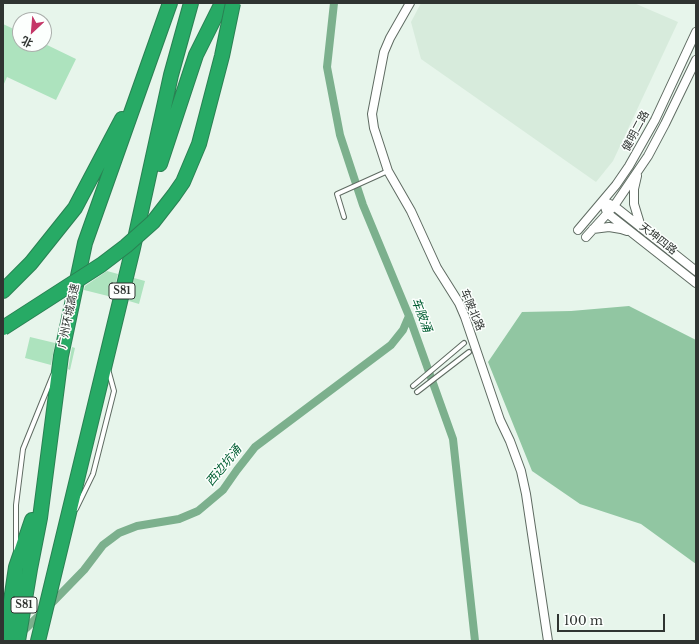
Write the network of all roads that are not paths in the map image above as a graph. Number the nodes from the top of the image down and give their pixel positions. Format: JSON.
{"nodes":[{"id":1,"x":170,"y":3,"type":"edge"},
{"id":2,"x":191,"y":3,"type":"edge"},
{"id":3,"x":222,"y":3,"type":"edge"},
{"id":4,"x":233,"y":3,"type":"edge"},
{"id":5,"x":410,"y":3,"type":"edge"},
{"id":6,"x":696,"y":32,"type":"edge"},
{"id":7,"x":696,"y":60,"type":"edge"},
{"id":8,"x":146,"y":70,"type":"junction"},
{"id":9,"x":388,"y":171,"type":"junction"},
{"id":10,"x":637,"y":172,"type":"junction"},
{"id":11,"x":603,"y":200,"type":"junction"},
{"id":12,"x":614,"y":206,"type":"junction"},
{"id":13,"x":608,"y":213,"type":"junction"},
{"id":14,"x":344,"y":217,"type":"dead end"},
{"id":15,"x":641,"y":228,"type":"junction"},
{"id":16,"x":593,"y":229,"type":"junction"},
{"id":17,"x":578,"y":230,"type":"joint"},
{"id":18,"x":635,"y":235,"type":"junction"},
{"id":19,"x":586,"y":237,"type":"joint"},
{"id":20,"x":132,"y":248,"type":"junction"},
{"id":21,"x":696,"y":271,"type":"edge"},
{"id":22,"x":696,"y":283,"type":"edge"},
{"id":23,"x":3,"y":291,"type":"edge"},
{"id":24,"x":3,"y":328,"type":"edge"},
{"id":25,"x":464,"y":343,"type":"dead end"},
{"id":26,"x":469,"y":352,"type":"dead end"},
{"id":27,"x":61,"y":356,"type":"junction"},
{"id":28,"x":413,"y":386,"type":"dead end"},
{"id":29,"x":417,"y":392,"type":"dead end"},
{"id":30,"x":62,"y":538,"type":"junction"},
{"id":31,"x":23,"y":568,"type":"junction"},
{"id":32,"x":5,"y":641,"type":"edge"},
{"id":33,"x":18,"y":641,"type":"edge"},
{"id":34,"x":38,"y":641,"type":"edge"},
{"id":35,"x":46,"y":641,"type":"edge"},
{"id":36,"x":548,"y":641,"type":"edge"}],
"edges":[{"from":1,"to":8,"type":"highway","name":"广州环城高速","number":"S81"},
{"from":2,"to":20,"type":"highway","number":"S81"},
{"from":3,"to":20,"type":"highway"},
{"from":4,"to":24,"type":"highway","bridge":true},
{"from":5,"to":9,"type":"street","name":"车陂北路"},
{"from":6,"to":11,"type":"street","name":"健明二路"},
{"from":7,"to":10,"type":"street","name":"健明二路"},
{"from":8,"to":23,"type":"highway"},
{"from":8,"to":27,"type":"highway","name":"广州环城高速","number":"S81"},
{"from":9,"to":14,"type":"lane"},
{"from":9,"to":36,"type":"street","name":"车陂北路"},
{"from":10,"to":12,"type":"street","name":"健明二路"},
{"from":10,"to":15,"type":"street"},
{"from":11,"to":12,"type":"street","name":"天坤四路"},
{"from":11,"to":13,"type":"street"},
{"from":11,"to":17,"type":"street","name":"健明二路"},
{"from":12,"to":13,"type":"street","name":"健明二路"},
{"from":12,"to":15,"type":"street","name":"天坤四路"},
{"from":13,"to":16,"type":"street","name":"健明二路"},
{"from":13,"to":18,"type":"street","name":"天坤四路"},
{"from":15,"to":21,"type":"street","name":"天坤四路"},
{"from":16,"to":18,"type":"street"},
{"from":16,"to":19,"type":"street","name":"健明二路"},
{"from":17,"to":19,"type":"lane"},
{"from":18,"to":22,"type":"street","name":"天坤四路"},
{"from":20,"to":30,"type":"highway","number":"S81"},
{"from":25,"to":28,"type":"lane"},
{"from":26,"to":29,"type":"lane"},
{"from":27,"to":31,"type":"highway","name":"广州环城高速","number":"S81"},
{"from":27,"to":31,"type":"lane"},
{"from":30,"to":34,"type":"highway","number":"S81"},
{"from":30,"to":35,"type":"highway"},
{"from":31,"to":32,"type":"highway"},
{"from":31,"to":33,"type":"highway","name":"广州环城高速","number":"S81"}]}
